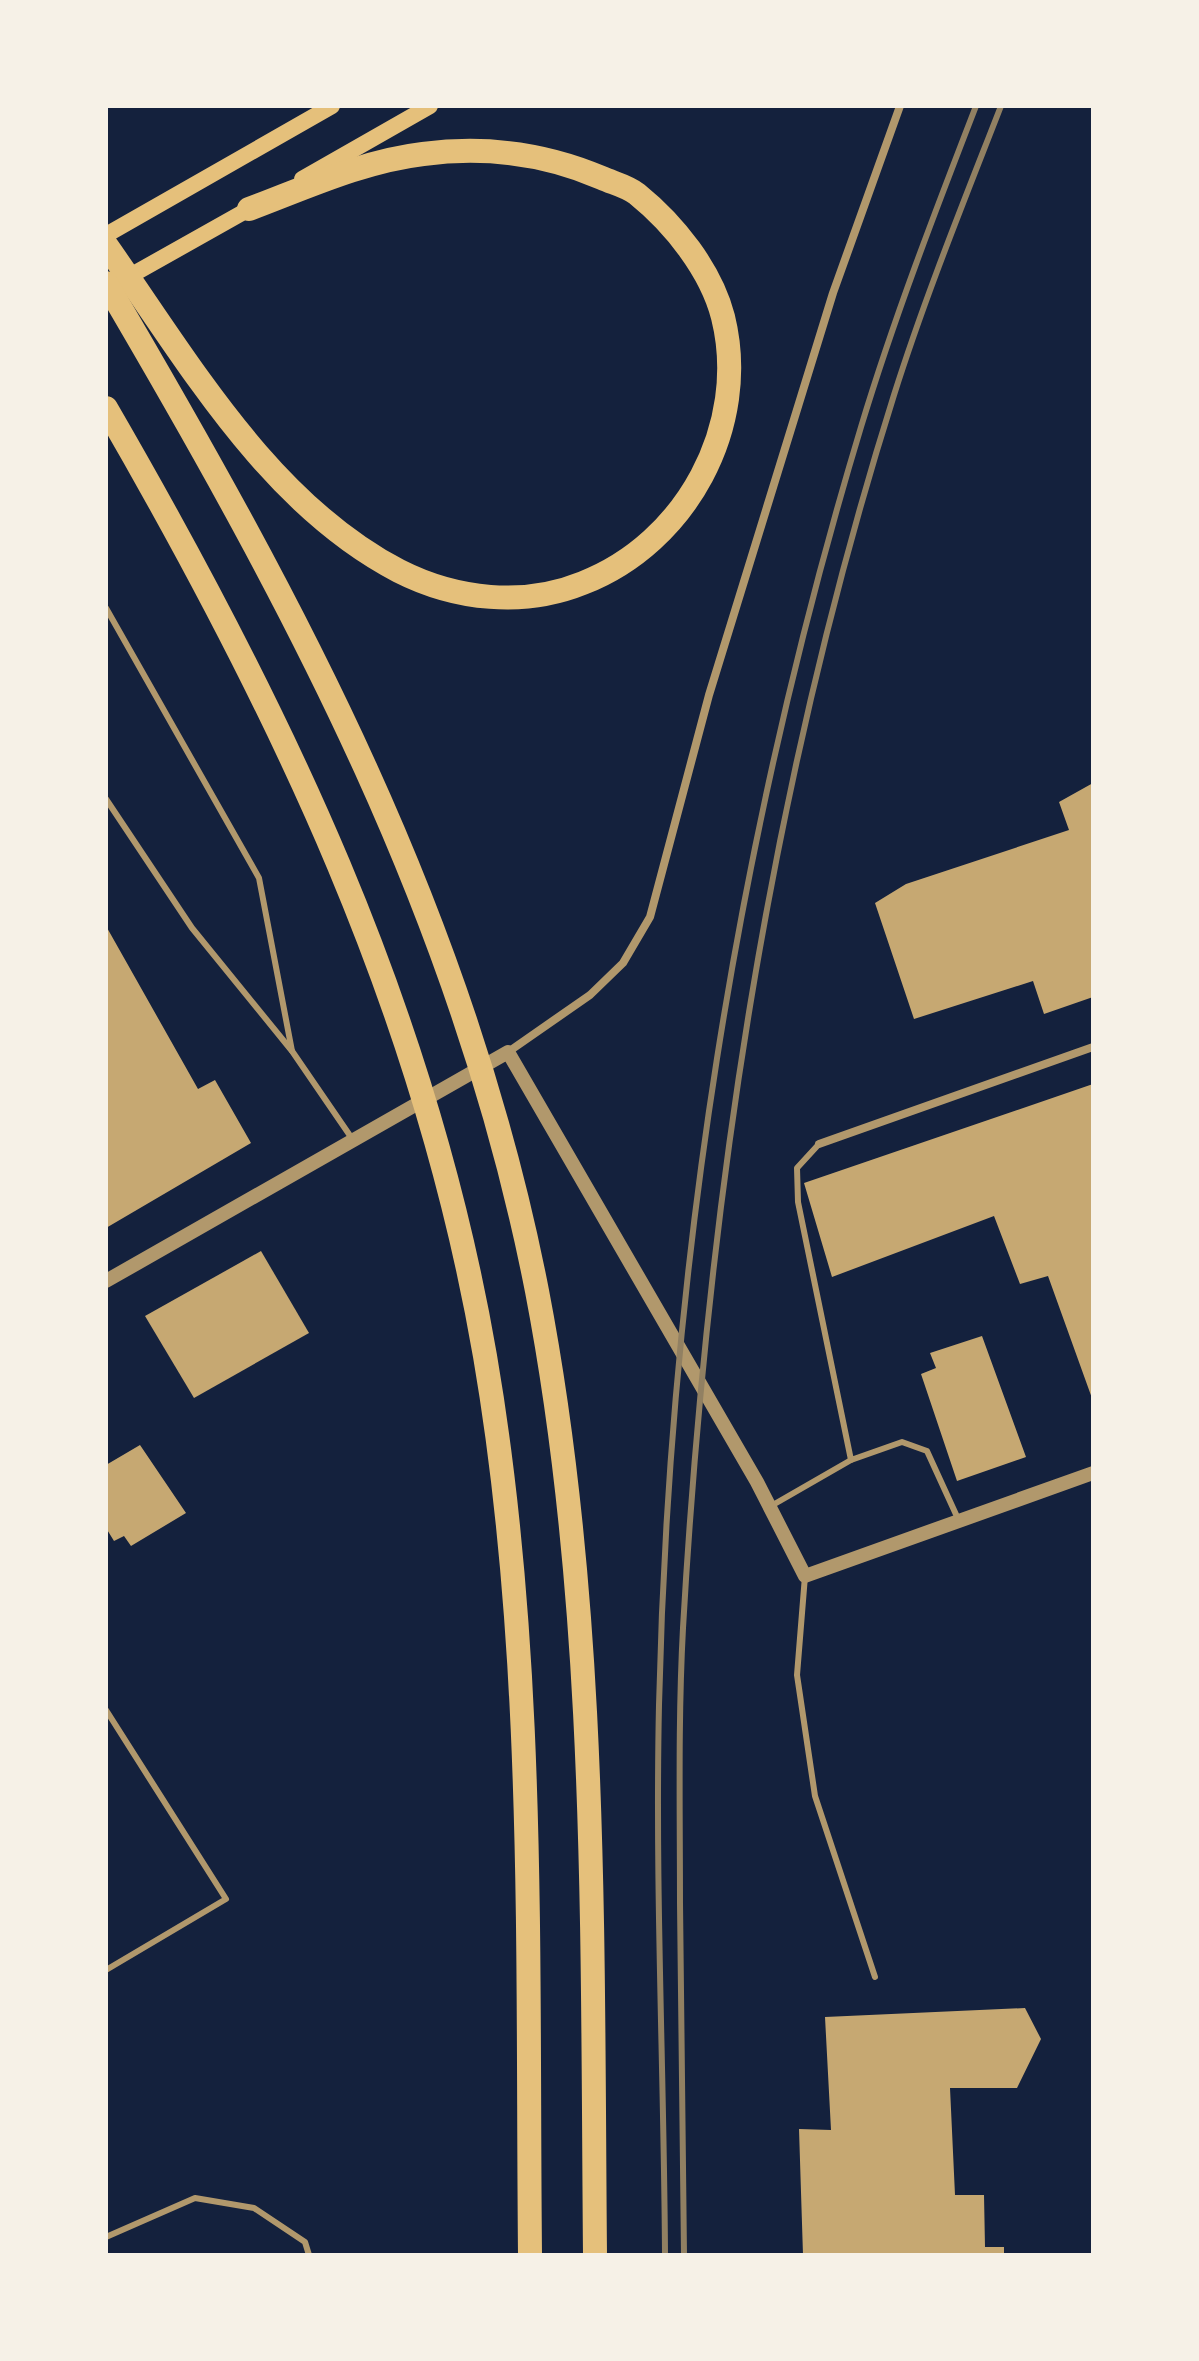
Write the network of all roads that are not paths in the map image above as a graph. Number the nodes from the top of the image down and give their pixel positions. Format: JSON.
{"nodes":[{"id":1,"x":332,"y":106,"type":"edge"},
{"id":2,"x":430,"y":106,"type":"edge"},
{"id":3,"x":900,"y":106,"type":"edge"},
{"id":4,"x":249,"y":209,"type":"junction"},
{"id":5,"x":106,"y":235,"type":"edge"},
{"id":6,"x":106,"y":245,"type":"edge"},
{"id":7,"x":106,"y":283,"type":"edge"},
{"id":8,"x":106,"y":290,"type":"edge"},
{"id":9,"x":106,"y":408,"type":"edge"},
{"id":10,"x":106,"y":608,"type":"edge"},
{"id":11,"x":106,"y":799,"type":"edge"},
{"id":12,"x":1093,"y":1047,"type":"edge"},
{"id":13,"x":292,"y":1051,"type":"junction"},
{"id":14,"x":508,"y":1052,"type":"junction"},
{"id":15,"x":353,"y":1140,"type":"junction"},
{"id":16,"x":819,"y":1144,"type":"joint"},
{"id":17,"x":106,"y":1281,"type":"edge"},
{"id":18,"x":851,"y":1460,"type":"junction"},
{"id":19,"x":1093,"y":1473,"type":"edge"},
{"id":20,"x":770,"y":1506,"type":"junction"},
{"id":21,"x":959,"y":1521,"type":"junction"},
{"id":22,"x":805,"y":1576,"type":"junction"},
{"id":23,"x":106,"y":1710,"type":"edge"},
{"id":24,"x":106,"y":1970,"type":"edge"},
{"id":25,"x":875,"y":1977,"type":"dead end"},
{"id":26,"x":106,"y":2237,"type":"edge"},
{"id":27,"x":309,"y":2255,"type":"edge"},
{"id":28,"x":530,"y":2255,"type":"edge"},
{"id":29,"x":595,"y":2255,"type":"edge"}],
"edges":[{"from":1,"to":5,"type":"main road"},
{"from":2,"to":4,"type":"main road"},
{"from":3,"to":14,"type":"street"},
{"from":4,"to":6,"type":"highway"},
{"from":4,"to":8,"type":"main road"},
{"from":7,"to":29,"type":"highway"},
{"from":9,"to":28,"type":"highway"},
{"from":10,"to":13,"type":"lane"},
{"from":11,"to":13,"type":"lane"},
{"from":12,"to":16,"type":"street"},
{"from":13,"to":15,"type":"lane"},
{"from":14,"to":15,"type":"street"},
{"from":14,"to":20,"type":"street"},
{"from":15,"to":17,"type":"street"},
{"from":16,"to":18,"type":"lane"},
{"from":18,"to":20,"type":"lane"},
{"from":18,"to":21,"type":"lane"},
{"from":19,"to":21,"type":"street"},
{"from":20,"to":22,"type":"street"},
{"from":21,"to":22,"type":"street"},
{"from":22,"to":25,"type":"lane"},
{"from":23,"to":24,"type":"lane"},
{"from":26,"to":27,"type":"lane"}]}
